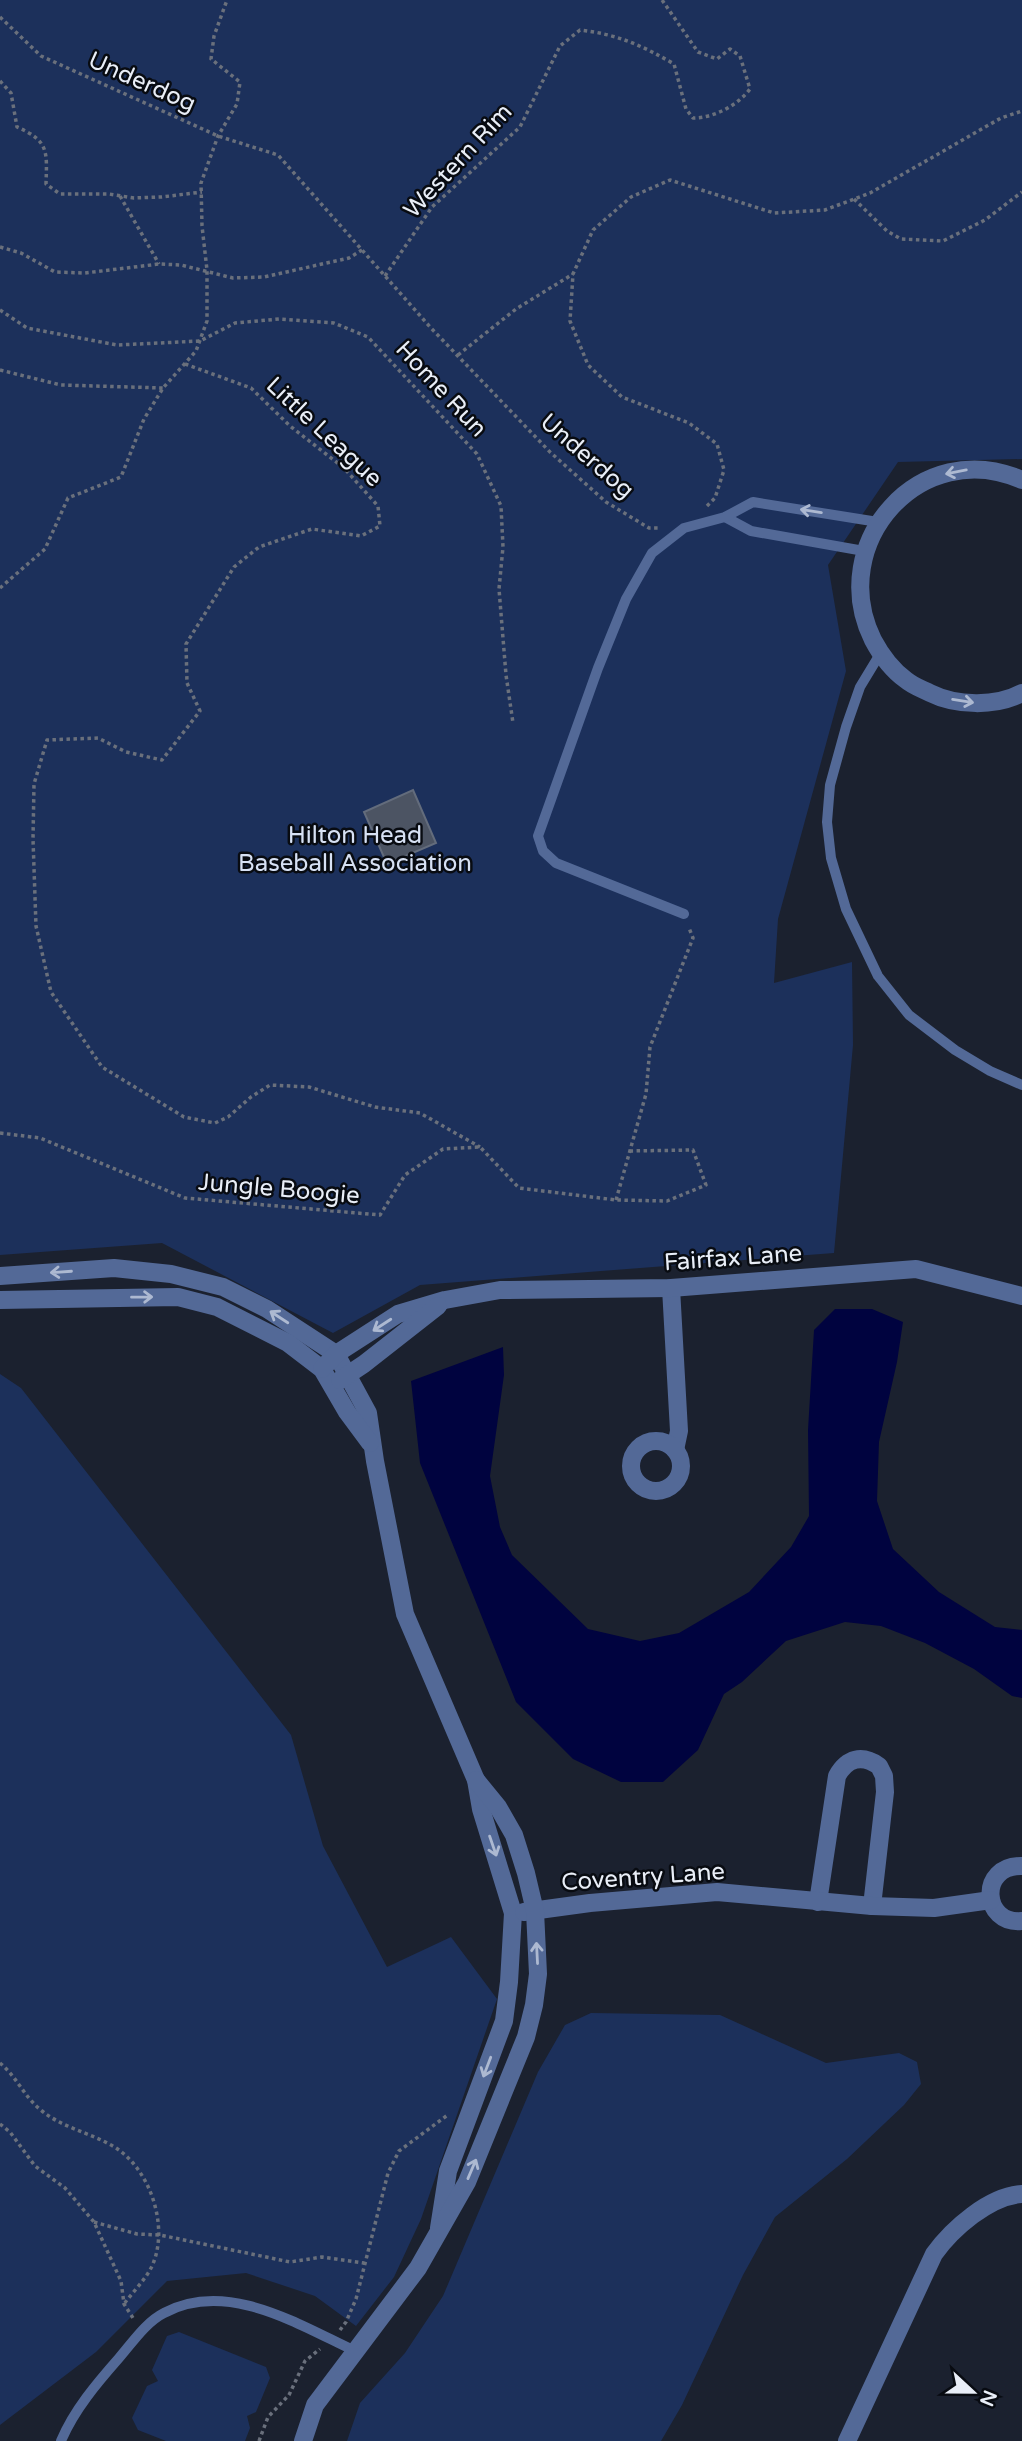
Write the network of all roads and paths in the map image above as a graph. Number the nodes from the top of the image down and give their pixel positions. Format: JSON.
{"nodes":[{"id":1,"x":227,"y":0,"type":"edge"},
{"id":2,"x":662,"y":0,"type":"edge"},
{"id":3,"x":0,"y":17,"type":"edge"},
{"id":4,"x":0,"y":80,"type":"edge"},
{"id":5,"x":1022,"y":111,"type":"edge"},
{"id":6,"x":218,"y":136,"type":"junction"},
{"id":7,"x":202,"y":192,"type":"junction"},
{"id":8,"x":1022,"y":192,"type":"edge"},
{"id":9,"x":120,"y":196,"type":"junction"},
{"id":10,"x":854,"y":199,"type":"junction"},
{"id":11,"x":0,"y":247,"type":"edge"},
{"id":12,"x":362,"y":250,"type":"junction"},
{"id":13,"x":159,"y":264,"type":"junction"},
{"id":14,"x":207,"y":270,"type":"junction"},
{"id":15,"x":573,"y":274,"type":"junction"},
{"id":16,"x":385,"y":276,"type":"junction"},
{"id":17,"x":0,"y":310,"type":"edge"},
{"id":18,"x":200,"y":341,"type":"junction"},
{"id":19,"x":457,"y":355,"type":"junction"},
{"id":20,"x":185,"y":364,"type":"junction"},
{"id":21,"x":0,"y":370,"type":"edge"},
{"id":22,"x":163,"y":388,"type":"junction"},
{"id":23,"x":1022,"y":480,"type":"edge"},
{"id":24,"x":725,"y":517,"type":"junction"},
{"id":25,"x":878,"y":522,"type":"junction"},
{"id":26,"x":684,"y":528,"type":"junction"},
{"id":27,"x":864,"y":551,"type":"junction"},
{"id":28,"x":0,"y":588,"type":"edge"},
{"id":29,"x":880,"y":654,"type":"junction"},
{"id":30,"x":1022,"y":692,"type":"edge"},
{"id":31,"x":513,"y":723,"type":"dead end"},
{"id":32,"x":684,"y":914,"type":"joint"},
{"id":33,"x":1022,"y":1085,"type":"edge"},
{"id":34,"x":0,"y":1133,"type":"edge"},
{"id":35,"x":480,"y":1147,"type":"junction"},
{"id":36,"x":628,"y":1151,"type":"junction"},
{"id":37,"x":616,"y":1199,"type":"junction"},
{"id":38,"x":0,"y":1276,"type":"edge"},
{"id":39,"x":671,"y":1288,"type":"junction"},
{"id":40,"x":1022,"y":1296,"type":"edge"},
{"id":41,"x":0,"y":1300,"type":"edge"},
{"id":42,"x":445,"y":1300,"type":"junction"},
{"id":43,"x":336,"y":1354,"type":"junction"},
{"id":44,"x":322,"y":1369,"type":"junction"},
{"id":45,"x":348,"y":1373,"type":"junction"},
{"id":46,"x":332,"y":1387,"type":"junction"},
{"id":47,"x":372,"y":1446,"type":"junction"},
{"id":48,"x":675,"y":1450,"type":"dead end"},
{"id":49,"x":475,"y":1780,"type":"junction"},
{"id":50,"x":1022,"y":1866,"type":"edge"},
{"id":51,"x":991,"y":1900,"type":"junction"},
{"id":52,"x":818,"y":1902,"type":"junction"},
{"id":53,"x":872,"y":1906,"type":"junction"},
{"id":54,"x":535,"y":1911,"type":"junction"},
{"id":55,"x":513,"y":1913,"type":"junction"},
{"id":56,"x":1022,"y":1921,"type":"edge"},
{"id":57,"x":0,"y":2063,"type":"edge"},
{"id":58,"x":452,"y":2109,"type":"dead end"},
{"id":59,"x":0,"y":2124,"type":"edge"},
{"id":60,"x":1022,"y":2194,"type":"edge"},
{"id":61,"x":94,"y":2222,"type":"junction"},
{"id":62,"x":439,"y":2228,"type":"junction"},
{"id":63,"x":160,"y":2235,"type":"junction"},
{"id":64,"x":364,"y":2263,"type":"junction"},
{"id":65,"x":124,"y":2304,"type":"junction"},
{"id":66,"x":142,"y":2332,"type":"junction"},
{"id":67,"x":332,"y":2340,"type":"junction"},
{"id":68,"x":355,"y":2351,"type":"junction"},
{"id":69,"x":61,"y":2441,"type":"edge"},
{"id":70,"x":259,"y":2441,"type":"edge"},
{"id":71,"x":303,"y":2441,"type":"edge"},
{"id":72,"x":848,"y":2441,"type":"edge"}],
"edges":[{"from":1,"to":6,"type":"path"},
{"from":2,"to":16,"type":"path","name":"Western Rim"},
{"from":3,"to":6,"type":"path","name":"Underdog"},
{"from":4,"to":9,"type":"path"},
{"from":5,"to":10,"type":"path"},
{"from":6,"to":7,"type":"path"},
{"from":6,"to":12,"type":"path","name":"Underdog"},
{"from":7,"to":9,"type":"path"},
{"from":7,"to":14,"type":"path"},
{"from":8,"to":10,"type":"path"},
{"from":9,"to":13,"type":"path"},
{"from":10,"to":15,"type":"path"},
{"from":11,"to":13,"type":"path"},
{"from":12,"to":14,"type":"path"},
{"from":12,"to":16,"type":"path","name":"Underdog"},
{"from":13,"to":14,"type":"path"},
{"from":14,"to":18,"type":"path"},
{"from":15,"to":19,"type":"path"},
{"from":15,"to":26,"type":"path"},
{"from":16,"to":19,"type":"path","name":"Underdog"},
{"from":17,"to":18,"type":"path"},
{"from":18,"to":20,"type":"path"},
{"from":18,"to":31,"type":"path","name":"Home Run"},
{"from":19,"to":26,"type":"path","name":"Underdog"},
{"from":20,"to":22,"type":"path"},
{"from":20,"to":35,"type":"path","name":"Little League"},
{"from":21,"to":22,"type":"path"},
{"from":22,"to":28,"type":"path"},
{"from":23,"to":25,"type":"street","one_way":true},
{"from":25,"to":24,"type":"lane","one_way":true},
{"from":24,"to":26,"type":"lane"},
{"from":24,"to":27,"type":"lane"},
{"from":25,"to":27,"type":"street"},
{"from":26,"to":32,"type":"lane"},
{"from":27,"to":29,"type":"street"},
{"from":29,"to":30,"type":"street","one_way":true},
{"from":29,"to":33,"type":"lane"},
{"from":32,"to":36,"type":"path"},
{"from":34,"to":35,"type":"path","name":"Jungle Boogie"},
{"from":35,"to":37,"type":"path"},
{"from":36,"to":37,"type":"path"},
{"from":36,"to":37,"type":"path"},
{"from":43,"to":38,"type":"street","one_way":true},
{"from":39,"to":40,"type":"street","name":"Fairfax Lane"},
{"from":39,"to":42,"type":"street","name":"Fairfax Lane"},
{"from":39,"to":48,"type":"street"},
{"from":41,"to":44,"type":"street","one_way":true},
{"from":42,"to":43,"type":"street","name":"Fairfax Lane","one_way":true},
{"from":42,"to":45,"type":"street","name":"Fairfax Lane"},
{"from":43,"to":44,"type":"street","name":"Fairfax Lane"},
{"from":43,"to":45,"type":"street"},
{"from":44,"to":46,"type":"street"},
{"from":45,"to":46,"type":"street","name":"Fairfax Lane"},
{"from":45,"to":47,"type":"street"},
{"from":46,"to":47,"type":"street"},
{"from":47,"to":49,"type":"street"},
{"from":49,"to":54,"type":"street"},
{"from":49,"to":55,"type":"street","one_way":true},
{"from":50,"to":51,"type":"street"},
{"from":51,"to":53,"type":"street","name":"Coventry Lane"},
{"from":51,"to":56,"type":"street"},
{"from":52,"to":53,"type":"street","name":"Coventry Lane"},
{"from":52,"to":53,"type":"street"},
{"from":52,"to":54,"type":"street","name":"Coventry Lane"},
{"from":54,"to":55,"type":"street","name":"Coventry Lane"},
{"from":62,"to":54,"type":"street","one_way":true},
{"from":55,"to":62,"type":"street","one_way":true},
{"from":57,"to":63,"type":"path"},
{"from":58,"to":64,"type":"path"},
{"from":59,"to":61,"type":"path"},
{"from":60,"to":72,"type":"street"},
{"from":61,"to":63,"type":"path"},
{"from":61,"to":65,"type":"path"},
{"from":62,"to":68,"type":"street"},
{"from":63,"to":64,"type":"path"},
{"from":63,"to":65,"type":"path"},
{"from":64,"to":67,"type":"path"},
{"from":65,"to":66,"type":"path"},
{"from":66,"to":67,"type":"lane"},
{"from":66,"to":69,"type":"lane"},
{"from":67,"to":68,"type":"lane"},
{"from":67,"to":70,"type":"path"},
{"from":68,"to":71,"type":"street"}]}
